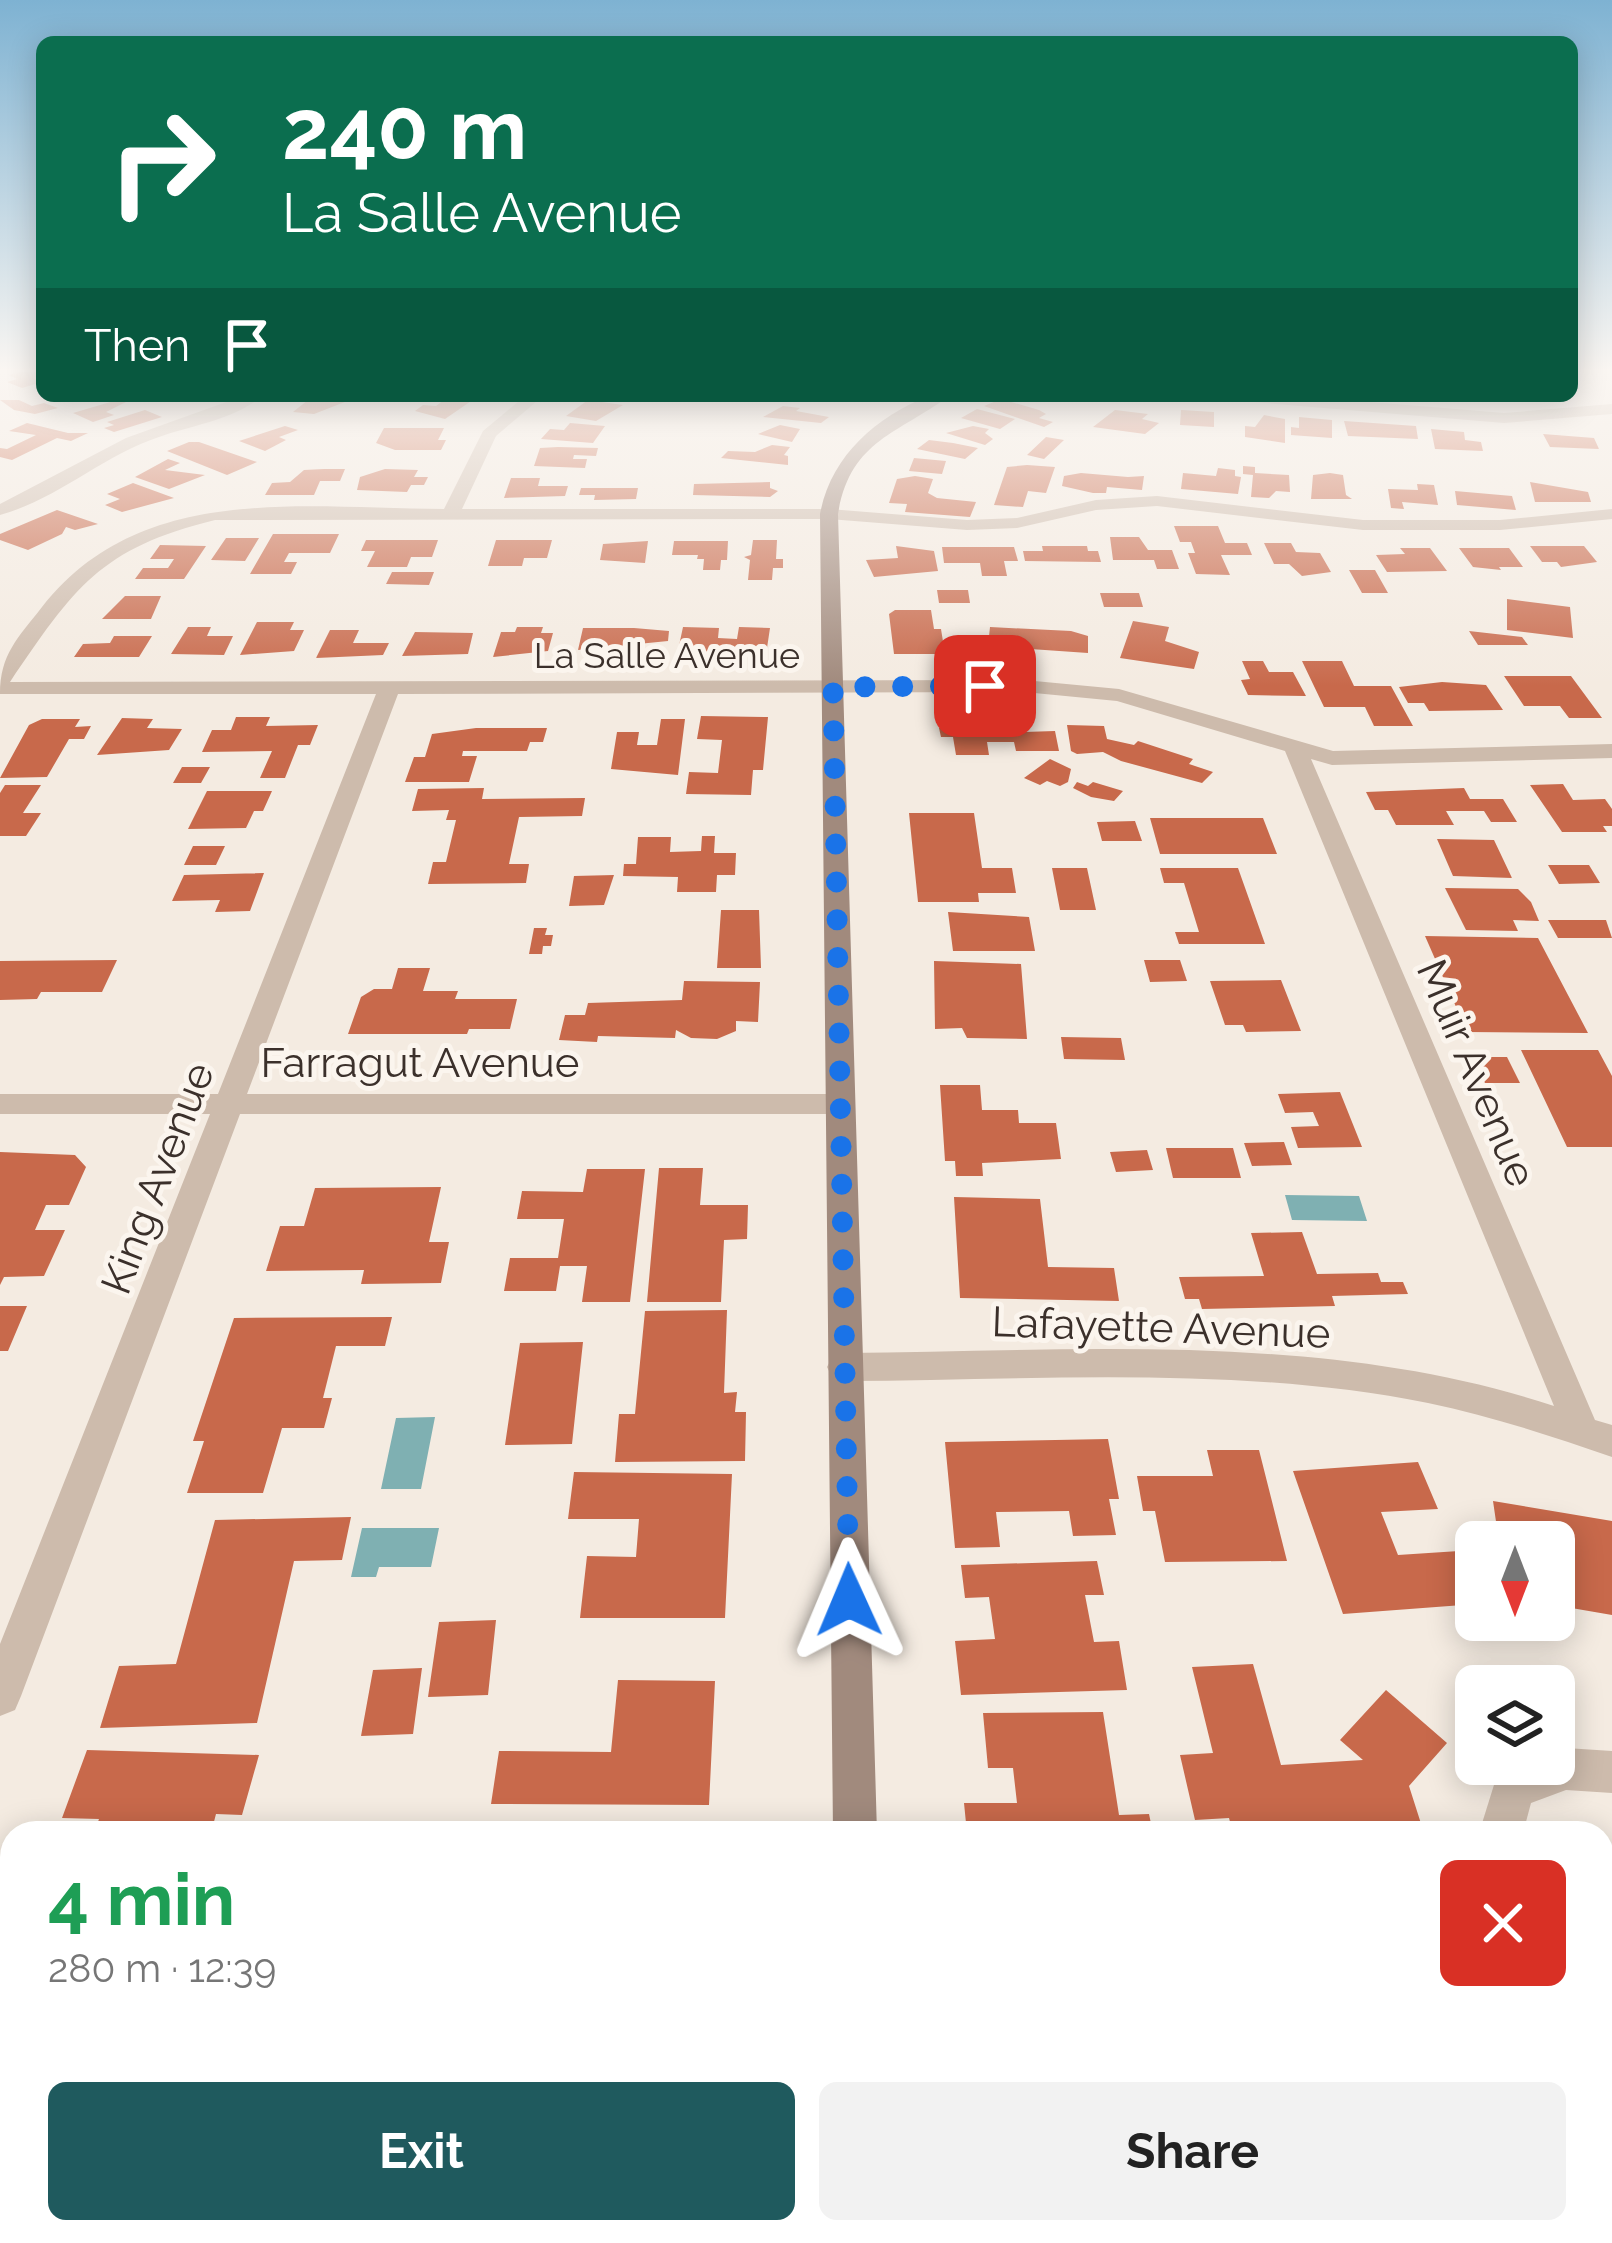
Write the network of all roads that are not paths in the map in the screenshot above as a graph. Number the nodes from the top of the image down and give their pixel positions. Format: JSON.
{"nodes":[{"id":1,"x":74,"y":477,"type":"edge"},
{"id":2,"x":469,"y":477,"type":"edge"},
{"id":3,"x":840,"y":477,"type":"edge"},
{"id":4,"x":0,"y":510,"type":"edge"},
{"id":5,"x":451,"y":514,"type":"junction"},
{"id":6,"x":829,"y":514,"type":"junction"},
{"id":7,"x":1612,"y":514,"type":"edge"},
{"id":8,"x":0,"y":684,"type":"edge"},
{"id":9,"x":833,"y":687,"type":"junction"},
{"id":10,"x":389,"y":689,"type":"junction"},
{"id":11,"x":1296,"y":750,"type":"junction"},
{"id":12,"x":1612,"y":751,"type":"edge"},
{"id":13,"x":0,"y":1104,"type":"edge"},
{"id":14,"x":231,"y":1104,"type":"junction"},
{"id":15,"x":839,"y":1104,"type":"junction"},
{"id":16,"x":844,"y":1367,"type":"junction"},
{"id":17,"x":1597,"y":1435,"type":"edge"},
{"id":18,"x":0,"y":1696,"type":"edge"},
{"id":19,"x":1612,"y":1772,"type":"edge"},
{"id":20,"x":855,"y":1821,"type":"edge"},
{"id":21,"x":1504,"y":1821,"type":"edge"}],
"edges":[{"from":1,"to":4,"type":"street"},
{"from":2,"to":5,"type":"street"},
{"from":3,"to":6,"type":"street"},
{"from":5,"to":6,"type":"street"},
{"from":5,"to":8,"type":"street"},
{"from":6,"to":7,"type":"street"},
{"from":6,"to":9,"type":"street"},
{"from":8,"to":10,"type":"street","name":"La Salle Avenue"},
{"from":9,"to":10,"type":"street","name":"La Salle Avenue"},
{"from":9,"to":11,"type":"street","name":"La Salle Avenue"},
{"from":9,"to":15,"type":"street"},
{"from":10,"to":14,"type":"street","name":"King Avenue"},
{"from":11,"to":12,"type":"street","name":"La Salle Avenue"},
{"from":11,"to":17,"type":"street","name":"Muir Avenue"},
{"from":13,"to":14,"type":"street","name":"Farragut Avenue"},
{"from":14,"to":15,"type":"street","name":"Farragut Avenue"},
{"from":14,"to":18,"type":"street","name":"King Avenue"},
{"from":15,"to":16,"type":"street"},
{"from":16,"to":17,"type":"street","name":"Lafayette Avenue"},
{"from":16,"to":20,"type":"street"},
{"from":19,"to":21,"type":"street"}]}
